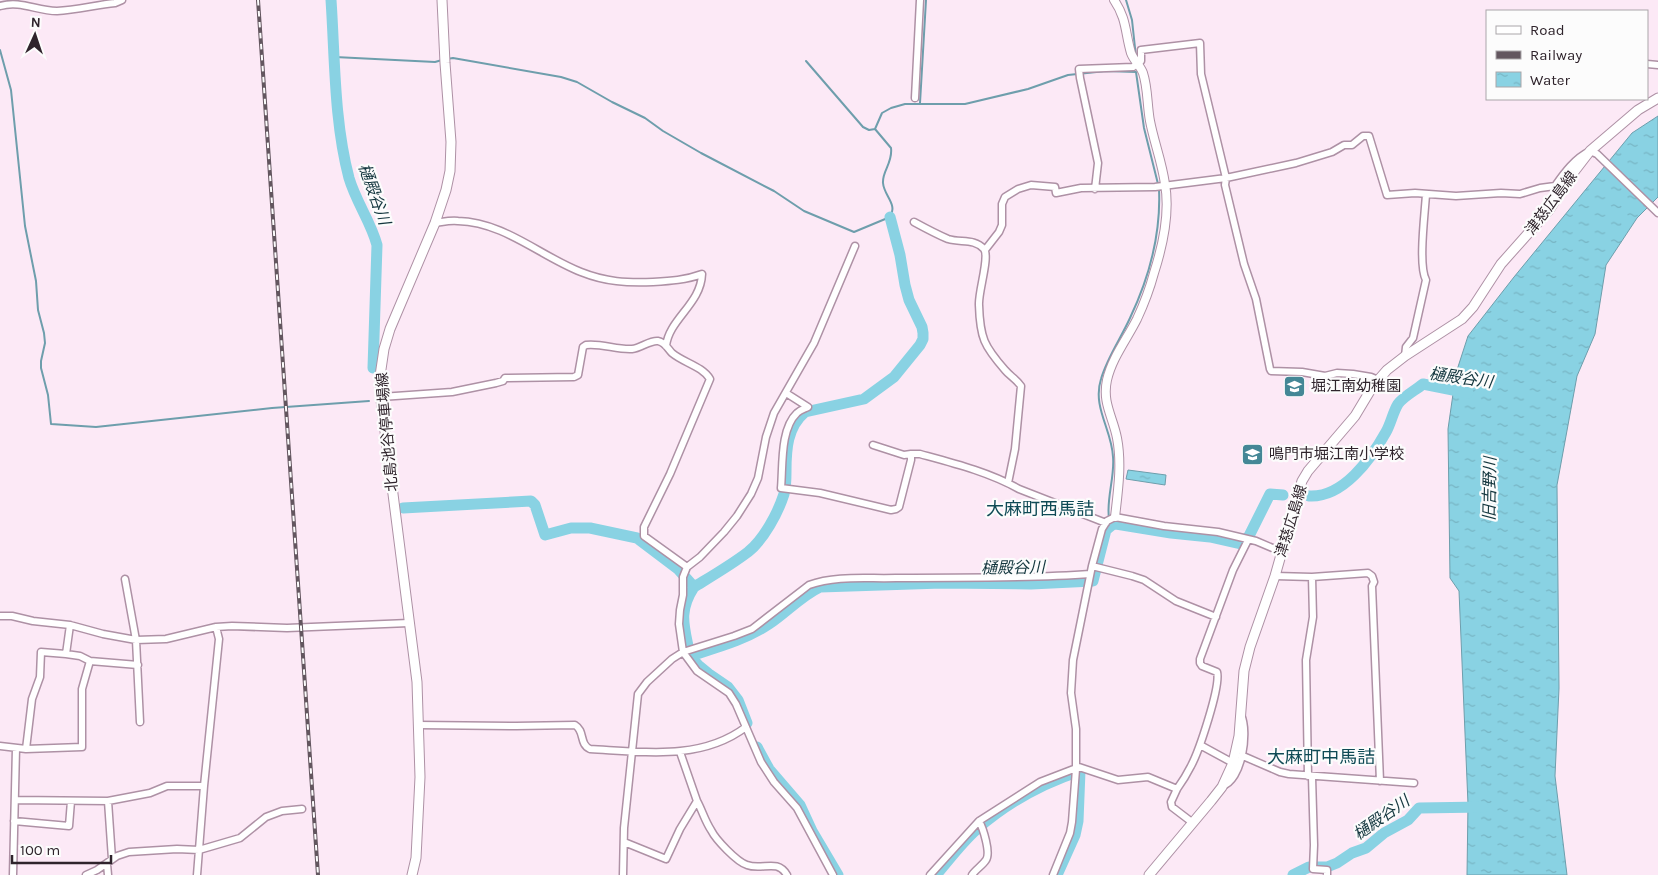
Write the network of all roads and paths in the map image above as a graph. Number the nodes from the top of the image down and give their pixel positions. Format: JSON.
{"nodes":[{"id":1,"x":122,"y":0,"type":"edge"},
{"id":2,"x":442,"y":0,"type":"edge"},
{"id":3,"x":920,"y":0,"type":"edge"},
{"id":4,"x":1114,"y":0,"type":"edge"},
{"id":5,"x":0,"y":6,"type":"edge"},
{"id":6,"x":1137,"y":64,"type":"junction"},
{"id":7,"x":915,"y":98,"type":"dead end"},
{"id":8,"x":1658,"y":98,"type":"edge"},
{"id":9,"x":1594,"y":153,"type":"junction"},
{"id":10,"x":1226,"y":178,"type":"junction"},
{"id":11,"x":1160,"y":187,"type":"junction"},
{"id":12,"x":1095,"y":188,"type":"junction"},
{"id":13,"x":1426,"y":194,"type":"junction"},
{"id":14,"x":1657,"y":212,"type":"edge"},
{"id":15,"x":914,"y":222,"type":"dead end"},
{"id":16,"x":435,"y":223,"type":"junction"},
{"id":17,"x":855,"y":246,"type":"dead end"},
{"id":18,"x":985,"y":250,"type":"junction"},
{"id":19,"x":666,"y":346,"type":"junction"},
{"id":20,"x":1405,"y":356,"type":"junction"},
{"id":21,"x":1378,"y":380,"type":"junction"},
{"id":22,"x":786,"y":392,"type":"junction"},
{"id":23,"x":381,"y":397,"type":"junction"},
{"id":24,"x":873,"y":445,"type":"dead end"},
{"id":25,"x":912,"y":454,"type":"junction"},
{"id":26,"x":1008,"y":483,"type":"junction"},
{"id":27,"x":1110,"y":520,"type":"junction"},
{"id":28,"x":1246,"y":540,"type":"junction"},
{"id":29,"x":1282,"y":552,"type":"junction"},
{"id":30,"x":1092,"y":566,"type":"junction"},
{"id":31,"x":685,"y":572,"type":"junction"},
{"id":32,"x":1274,"y":576,"type":"junction"},
{"id":33,"x":1312,"y":577,"type":"junction"},
{"id":34,"x":1089,"y":578,"type":"junction"},
{"id":35,"x":125,"y":579,"type":"dead end"},
{"id":36,"x":0,"y":616,"type":"edge"},
{"id":37,"x":1216,"y":617,"type":"junction"},
{"id":38,"x":409,"y":623,"type":"junction"},
{"id":39,"x":70,"y":625,"type":"junction"},
{"id":40,"x":216,"y":627,"type":"junction"},
{"id":41,"x":136,"y":640,"type":"junction"},
{"id":42,"x":688,"y":651,"type":"junction"},
{"id":43,"x":66,"y":654,"type":"junction"},
{"id":44,"x":90,"y":661,"type":"junction"},
{"id":45,"x":138,"y":665,"type":"junction"},
{"id":46,"x":1241,"y":714,"type":"junction"},
{"id":47,"x":140,"y":722,"type":"dead end"},
{"id":48,"x":418,"y":725,"type":"junction"},
{"id":49,"x":746,"y":727,"type":"junction"},
{"id":50,"x":1200,"y":745,"type":"junction"},
{"id":51,"x":0,"y":746,"type":"edge"},
{"id":52,"x":16,"y":748,"type":"junction"},
{"id":53,"x":26,"y":749,"type":"junction"},
{"id":54,"x":632,"y":752,"type":"junction"},
{"id":55,"x":680,"y":752,"type":"junction"},
{"id":56,"x":1244,"y":757,"type":"junction"},
{"id":57,"x":1233,"y":763,"type":"junction"},
{"id":58,"x":1076,"y":772,"type":"junction"},
{"id":59,"x":1310,"y":776,"type":"junction"},
{"id":60,"x":1380,"y":781,"type":"junction"},
{"id":61,"x":1414,"y":784,"type":"dead end"},
{"id":62,"x":204,"y":786,"type":"junction"},
{"id":63,"x":1222,"y":786,"type":"junction"},
{"id":64,"x":1177,"y":789,"type":"junction"},
{"id":65,"x":15,"y":800,"type":"junction"},
{"id":66,"x":71,"y":801,"type":"junction"},
{"id":67,"x":108,"y":801,"type":"junction"},
{"id":68,"x":697,"y":801,"type":"junction"},
{"id":69,"x":302,"y":809,"type":"dead end"},
{"id":70,"x":14,"y":821,"type":"junction"},
{"id":71,"x":1193,"y":823,"type":"junction"},
{"id":72,"x":980,"y":824,"type":"junction"},
{"id":73,"x":624,"y":842,"type":"junction"},
{"id":74,"x":199,"y":850,"type":"junction"},
{"id":75,"x":110,"y":862,"type":"junction"},
{"id":76,"x":13,"y":875,"type":"edge"},
{"id":77,"x":86,"y":875,"type":"edge"},
{"id":78,"x":108,"y":875,"type":"edge"},
{"id":79,"x":197,"y":875,"type":"edge"},
{"id":80,"x":412,"y":875,"type":"edge"},
{"id":81,"x":622,"y":875,"type":"edge"},
{"id":82,"x":786,"y":875,"type":"edge"},
{"id":83,"x":834,"y":875,"type":"edge"},
{"id":84,"x":930,"y":875,"type":"edge"},
{"id":85,"x":972,"y":875,"type":"edge"},
{"id":86,"x":1053,"y":875,"type":"edge"},
{"id":87,"x":1149,"y":875,"type":"edge"},
{"id":88,"x":1327,"y":875,"type":"edge"}],
"edges":[{"from":1,"to":5,"type":"street"},
{"from":2,"to":16,"type":"main road","name":"北島池谷停車場線"},
{"from":3,"to":7,"type":"street"},
{"from":4,"to":6,"type":"street"},
{"from":6,"to":10,"type":"street"},
{"from":6,"to":11,"type":"street"},
{"from":6,"to":12,"type":"street"},
{"from":8,"to":9,"type":"main road","name":"津慈広島線"},
{"from":9,"to":13,"type":"street"},
{"from":9,"to":14,"type":"street"},
{"from":9,"to":20,"type":"main road","name":"津慈広島線"},
{"from":10,"to":11,"type":"street"},
{"from":10,"to":13,"type":"street"},
{"from":10,"to":21,"type":"street"},
{"from":11,"to":12,"type":"street"},
{"from":11,"to":27,"type":"street"},
{"from":12,"to":18,"type":"street"},
{"from":13,"to":20,"type":"street"},
{"from":15,"to":18,"type":"street"},
{"from":16,"to":19,"type":"street"},
{"from":16,"to":23,"type":"main road","name":"北島池谷停車場線"},
{"from":17,"to":22,"type":"street"},
{"from":18,"to":26,"type":"street"},
{"from":19,"to":23,"type":"street"},
{"from":19,"to":31,"type":"street"},
{"from":20,"to":21,"type":"main road","name":"津慈広島線"},
{"from":21,"to":29,"type":"main road","name":"津慈広島線"},
{"from":22,"to":25,"type":"street"},
{"from":22,"to":31,"type":"street"},
{"from":23,"to":38,"type":"main road","name":"北島池谷停車場線"},
{"from":24,"to":25,"type":"street"},
{"from":25,"to":26,"type":"street"},
{"from":26,"to":27,"type":"street"},
{"from":27,"to":28,"type":"street"},
{"from":27,"to":30,"type":"street"},
{"from":28,"to":29,"type":"street"},
{"from":28,"to":37,"type":"street"},
{"from":29,"to":32,"type":"main road","name":"津慈広島線"},
{"from":30,"to":34,"type":"street"},
{"from":30,"to":37,"type":"street"},
{"from":31,"to":42,"type":"street"},
{"from":32,"to":33,"type":"street"},
{"from":32,"to":46,"type":"main road","name":"津慈広島線"},
{"from":33,"to":59,"type":"street"},
{"from":33,"to":60,"type":"street"},
{"from":34,"to":42,"type":"street"},
{"from":34,"to":58,"type":"street"},
{"from":35,"to":41,"type":"street"},
{"from":36,"to":39,"type":"street"},
{"from":37,"to":50,"type":"street"},
{"from":38,"to":40,"type":"street"},
{"from":38,"to":48,"type":"main road","name":"北島池谷停車場線"},
{"from":39,"to":41,"type":"street"},
{"from":39,"to":43,"type":"street"},
{"from":40,"to":41,"type":"street"},
{"from":40,"to":62,"type":"street"},
{"from":41,"to":45,"type":"street"},
{"from":42,"to":49,"type":"street"},
{"from":42,"to":54,"type":"street"},
{"from":43,"to":44,"type":"street"},
{"from":43,"to":53,"type":"street"},
{"from":44,"to":45,"type":"street"},
{"from":44,"to":53,"type":"street"},
{"from":45,"to":47,"type":"street"},
{"from":46,"to":56,"type":"street"},
{"from":46,"to":57,"type":"main road","name":"津慈広島線"},
{"from":48,"to":54,"type":"street"},
{"from":48,"to":80,"type":"main road","name":"北島池谷停車場線"},
{"from":49,"to":55,"type":"street"},
{"from":49,"to":83,"type":"street"},
{"from":50,"to":57,"type":"street"},
{"from":50,"to":64,"type":"street"},
{"from":51,"to":52,"type":"street"},
{"from":52,"to":53,"type":"street"},
{"from":52,"to":65,"type":"street"},
{"from":54,"to":55,"type":"street"},
{"from":54,"to":73,"type":"street"},
{"from":55,"to":68,"type":"street"},
{"from":56,"to":59,"type":"street"},
{"from":56,"to":63,"type":"street"},
{"from":57,"to":63,"type":"main road","name":"津慈広島線"},
{"from":58,"to":64,"type":"street"},
{"from":58,"to":72,"type":"street"},
{"from":58,"to":86,"type":"street"},
{"from":59,"to":60,"type":"street"},
{"from":59,"to":88,"type":"street"},
{"from":60,"to":61,"type":"street"},
{"from":62,"to":67,"type":"street"},
{"from":62,"to":74,"type":"street"},
{"from":63,"to":71,"type":"main road","name":"津慈広島線"},
{"from":64,"to":71,"type":"street"},
{"from":65,"to":66,"type":"street"},
{"from":65,"to":70,"type":"street"},
{"from":66,"to":67,"type":"street"},
{"from":66,"to":70,"type":"street"},
{"from":67,"to":75,"type":"street"},
{"from":68,"to":73,"type":"street"},
{"from":68,"to":82,"type":"street"},
{"from":69,"to":74,"type":"street"},
{"from":70,"to":76,"type":"street"},
{"from":71,"to":87,"type":"main road","name":"津慈広島線"},
{"from":72,"to":84,"type":"street"},
{"from":72,"to":85,"type":"street"},
{"from":73,"to":81,"type":"street"},
{"from":74,"to":75,"type":"street"},
{"from":74,"to":79,"type":"street"},
{"from":75,"to":77,"type":"street"},
{"from":75,"to":78,"type":"street"}]}
